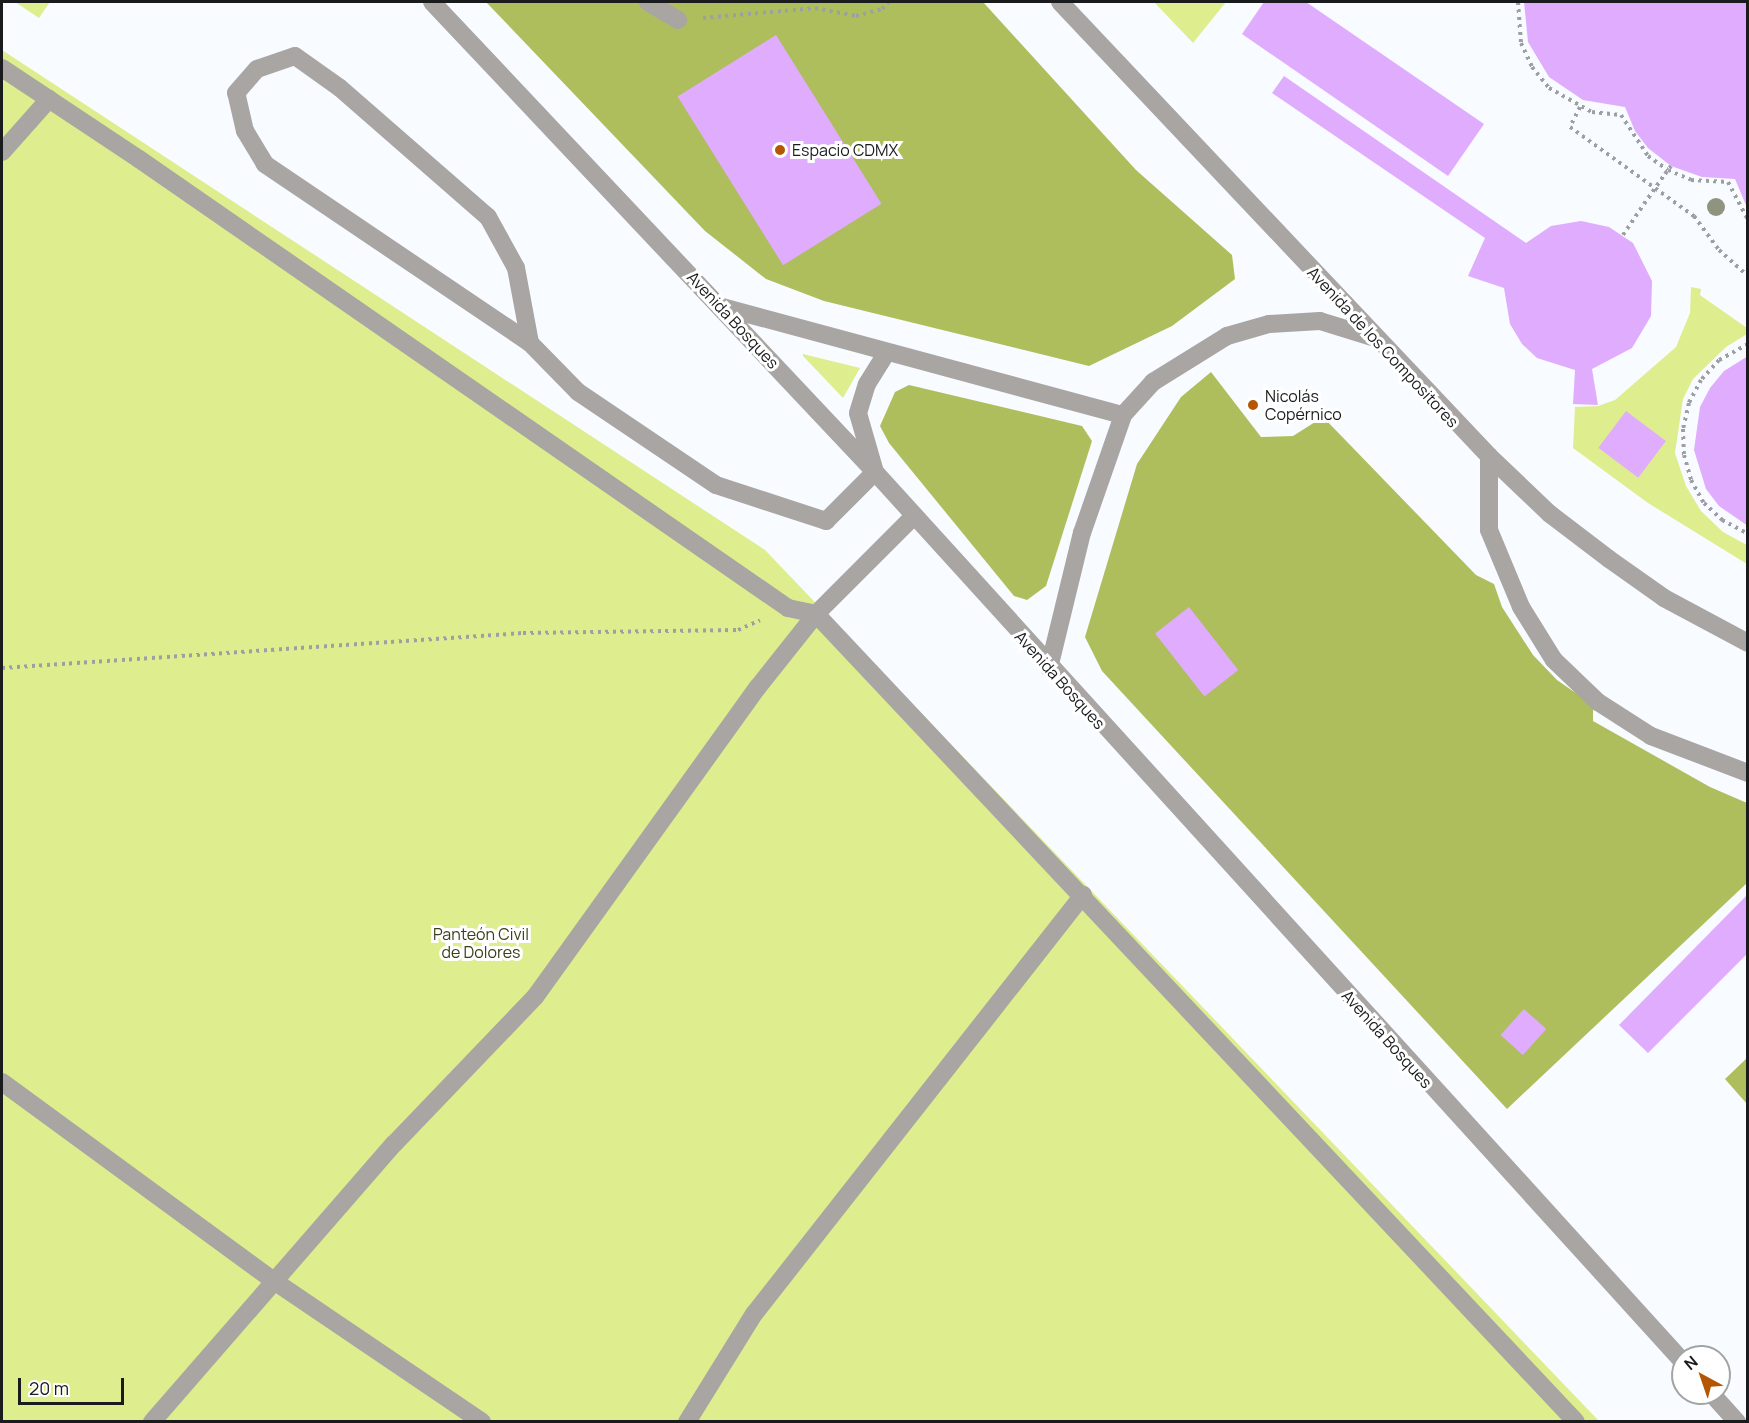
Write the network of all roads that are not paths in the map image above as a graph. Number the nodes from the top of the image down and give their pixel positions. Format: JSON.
{"nodes":[{"id":1,"x":432,"y":2,"type":"edge"},
{"id":2,"x":648,"y":2,"type":"edge"},
{"id":3,"x":1060,"y":2,"type":"edge"},
{"id":4,"x":678,"y":20,"type":"road end"},
{"id":5,"x":2,"y":68,"type":"edge"},
{"id":6,"x":49,"y":99,"type":"junction"},
{"id":7,"x":2,"y":152,"type":"edge"},
{"id":8,"x":722,"y":307,"type":"junction"},
{"id":9,"x":1373,"y":337,"type":"junction"},
{"id":10,"x":530,"y":344,"type":"junction"},
{"id":11,"x":886,"y":353,"type":"junction"},
{"id":12,"x":1123,"y":415,"type":"junction"},
{"id":13,"x":1488,"y":456,"type":"junction"},
{"id":14,"x":875,"y":472,"type":"junction"},
{"id":15,"x":914,"y":516,"type":"junction"},
{"id":16,"x":816,"y":614,"type":"junction"},
{"id":17,"x":1748,"y":643,"type":"edge"},
{"id":18,"x":1049,"y":668,"type":"junction"},
{"id":19,"x":1748,"y":772,"type":"edge"},
{"id":20,"x":1083,"y":895,"type":"junction"},
{"id":21,"x":2,"y":1082,"type":"edge"},
{"id":22,"x":274,"y":1281,"type":"junction"},
{"id":23,"x":1671,"y":1349,"type":"edge"},
{"id":24,"x":1722,"y":1405,"type":"edge"},
{"id":25,"x":152,"y":1422,"type":"edge"},
{"id":26,"x":482,"y":1422,"type":"edge"},
{"id":27,"x":687,"y":1422,"type":"edge"},
{"id":28,"x":1576,"y":1422,"type":"edge"},
{"id":29,"x":1737,"y":1422,"type":"edge"}],
"edges":[{"from":1,"to":8,"type":"street","name":"Avenida Bosques"},
{"from":2,"to":4,"type":"street"},
{"from":3,"to":9,"type":"street","name":"Avenida de los Compositores"},
{"from":5,"to":6,"type":"street"},
{"from":6,"to":7,"type":"street"},
{"from":6,"to":16,"type":"street"},
{"from":8,"to":11,"type":"street"},
{"from":8,"to":14,"type":"street","name":"Avenida Bosques"},
{"from":9,"to":12,"type":"street"},
{"from":9,"to":13,"type":"street","name":"Avenida de los Compositores"},
{"from":10,"to":10,"type":"street"},
{"from":10,"to":14,"type":"street"},
{"from":11,"to":12,"type":"street"},
{"from":11,"to":14,"type":"street"},
{"from":12,"to":18,"type":"street"},
{"from":13,"to":17,"type":"street","name":"Avenida de los Compositores"},
{"from":13,"to":19,"type":"street"},
{"from":14,"to":15,"type":"street","name":"Avenida Bosques"},
{"from":15,"to":16,"type":"street"},
{"from":15,"to":18,"type":"street","name":"Avenida Bosques"},
{"from":16,"to":20,"type":"street"},
{"from":16,"to":22,"type":"street"},
{"from":18,"to":23,"type":"street","name":"Avenida Bosques"},
{"from":20,"to":27,"type":"street"},
{"from":20,"to":28,"type":"street"},
{"from":21,"to":22,"type":"street"},
{"from":22,"to":25,"type":"street"},
{"from":22,"to":26,"type":"street"},
{"from":24,"to":29,"type":"street"}]}
